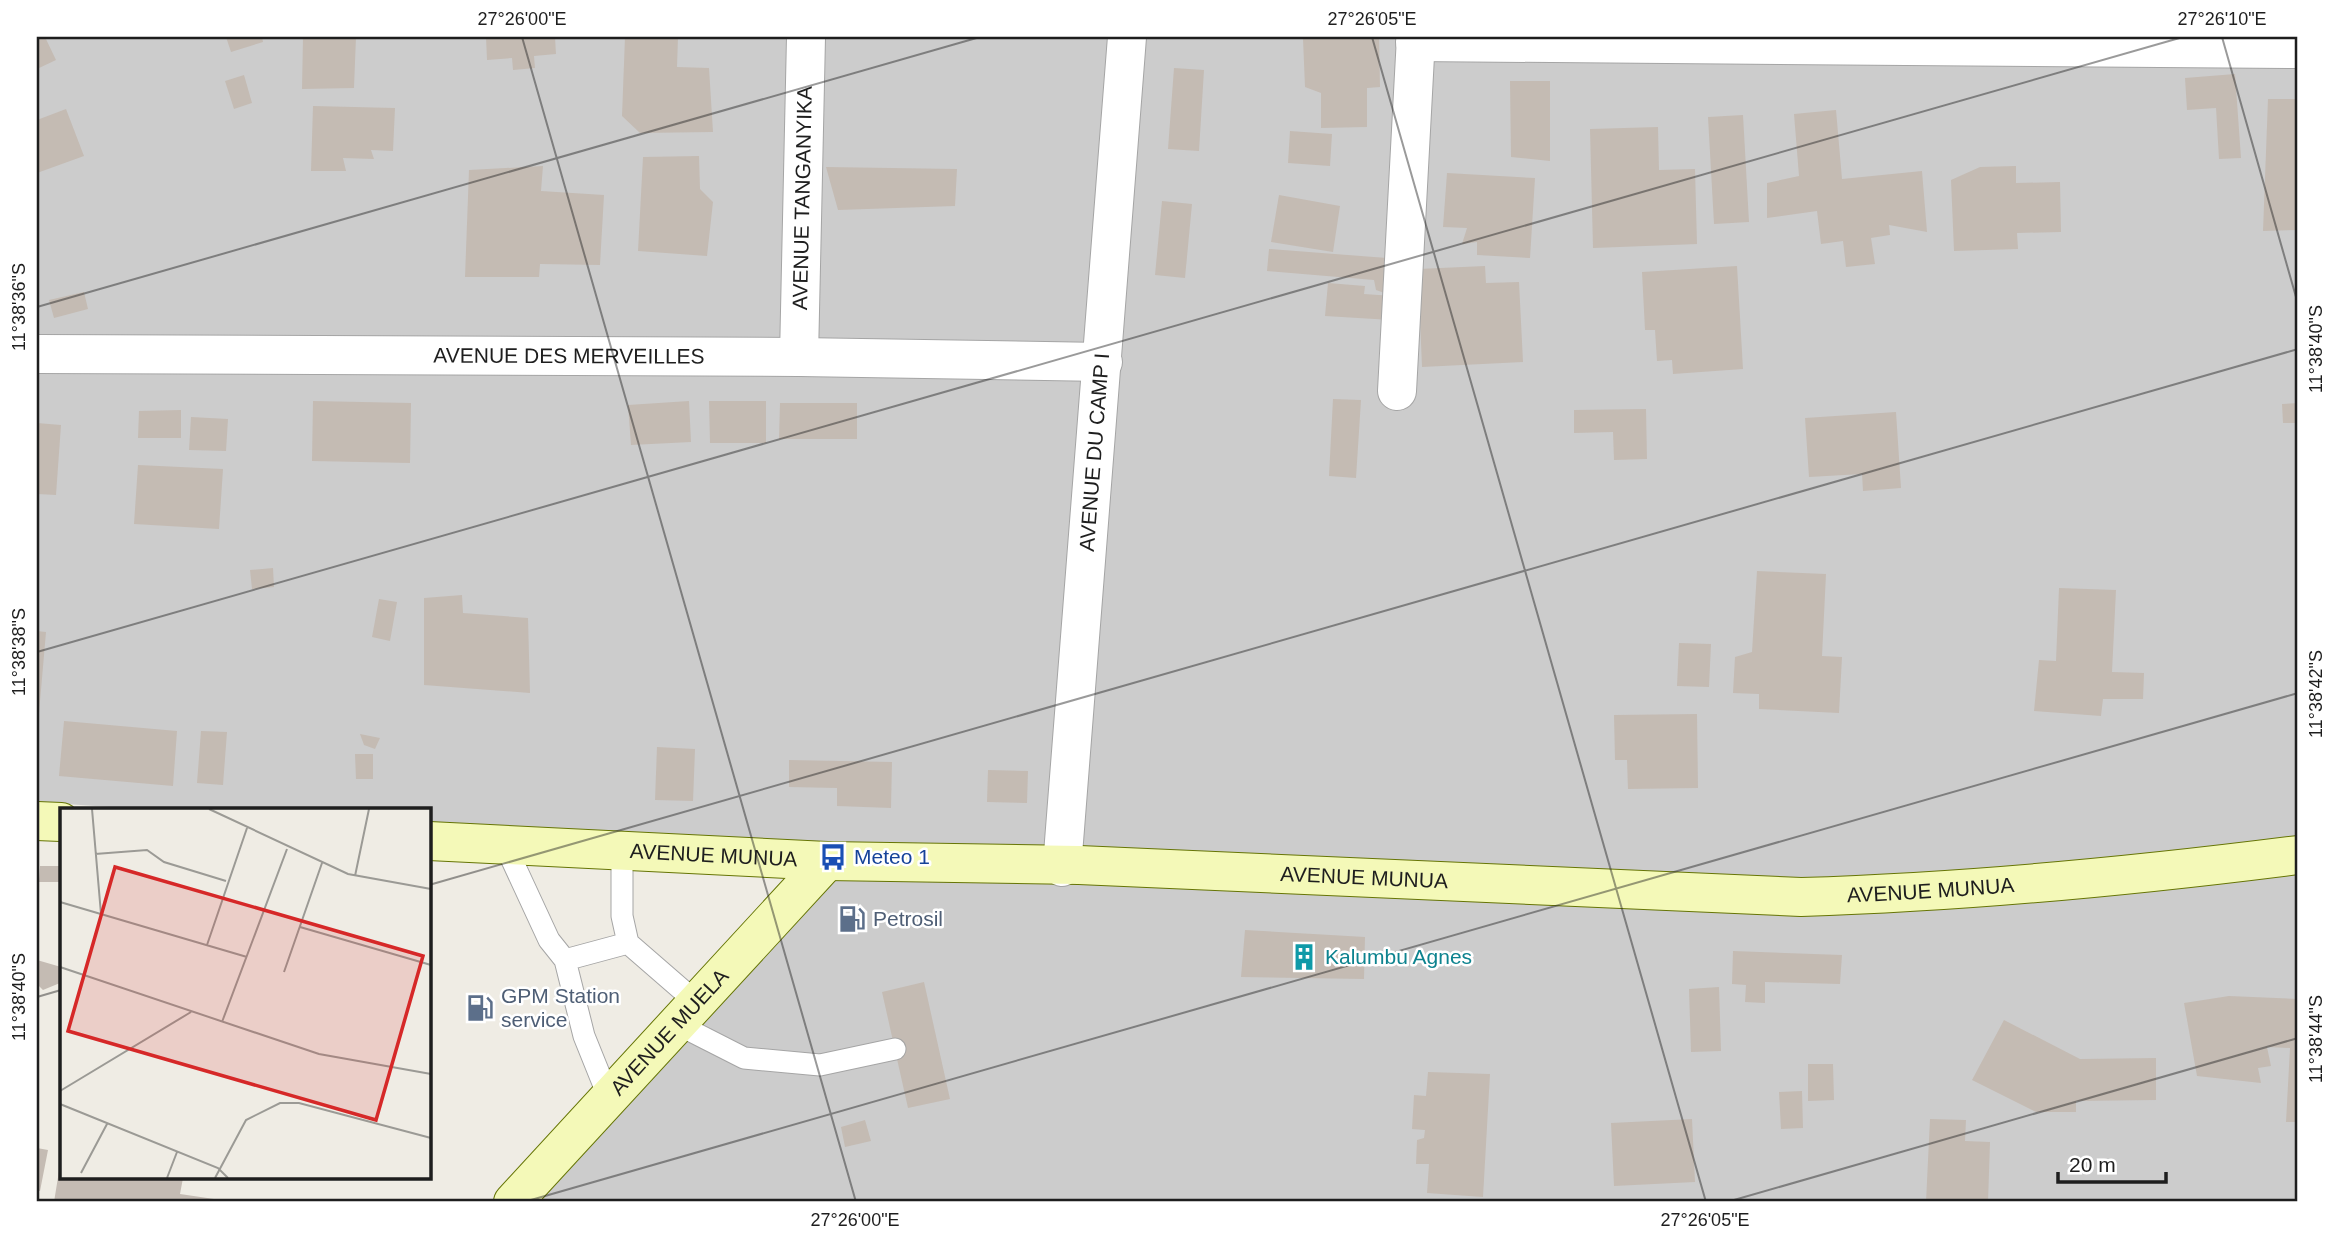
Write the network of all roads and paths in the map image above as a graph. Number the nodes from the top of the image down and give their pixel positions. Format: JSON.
{"nodes":[{"id":1,"x":806,"y":37,"type":"edge"},
{"id":2,"x":1127,"y":37,"type":"edge"},
{"id":3,"x":1415,"y":39,"type":"edge"},
{"id":4,"x":2298,"y":49,"type":"edge"},
{"id":5,"x":37,"y":354,"type":"edge"},
{"id":6,"x":799,"y":357,"type":"junction"},
{"id":7,"x":1102,"y":362,"type":"junction"},
{"id":8,"x":1397,"y":391,"type":"dead end"},
{"id":9,"x":37,"y":821,"type":"edge"},
{"id":10,"x":60,"y":822,"type":"edge"},
{"id":11,"x":430,"y":841,"type":"edge"},
{"id":12,"x":505,"y":845,"type":"junction"},
{"id":13,"x":622,"y":851,"type":"junction"},
{"id":14,"x":2298,"y":855,"type":"edge"},
{"id":15,"x":827,"y":861,"type":"junction"},
{"id":16,"x":1062,"y":867,"type":"junction"},
{"id":17,"x":628,"y":943,"type":"junction"},
{"id":18,"x":565,"y":960,"type":"junction"},
{"id":19,"x":687,"y":1013,"type":"junction"},
{"id":20,"x":895,"y":1049,"type":"dead end"},
{"id":21,"x":609,"y":1098,"type":"junction"},
{"id":22,"x":513,"y":1202,"type":"edge"}],
"edges":[{"from":1,"to":6,"type":"street","name":"AVENUE TANGANYIKA"},
{"from":2,"to":7,"type":"street","name":"AVENUE DU CAMP I"},
{"from":3,"to":4,"type":"street"},
{"from":3,"to":8,"type":"street"},
{"from":5,"to":6,"type":"street","name":"AVENUE DES MERVEILLES"},
{"from":6,"to":7,"type":"street","name":"AVENUE DES MERVEILLES"},
{"from":7,"to":16,"type":"street","name":"AVENUE DU CAMP I"},
{"from":9,"to":10,"type":"main road"},
{"from":11,"to":12,"type":"main road","name":"AVENUE MUNUA"},
{"from":12,"to":13,"type":"main road","name":"AVENUE MUNUA"},
{"from":12,"to":18,"type":"lane"},
{"from":13,"to":15,"type":"main road","name":"AVENUE MUNUA"},
{"from":13,"to":17,"type":"lane"},
{"from":14,"to":16,"type":"main road","name":"AVENUE MUNUA"},
{"from":15,"to":16,"type":"main road","name":"AVENUE MUNUA"},
{"from":15,"to":19,"type":"main road","name":"AVENUE MUELA"},
{"from":17,"to":18,"type":"lane"},
{"from":17,"to":19,"type":"lane"},
{"from":18,"to":21,"type":"lane"},
{"from":19,"to":20,"type":"lane"},
{"from":19,"to":21,"type":"main road","name":"AVENUE MUELA"},
{"from":21,"to":22,"type":"main road","name":"AVENUE MUELA"}]}
